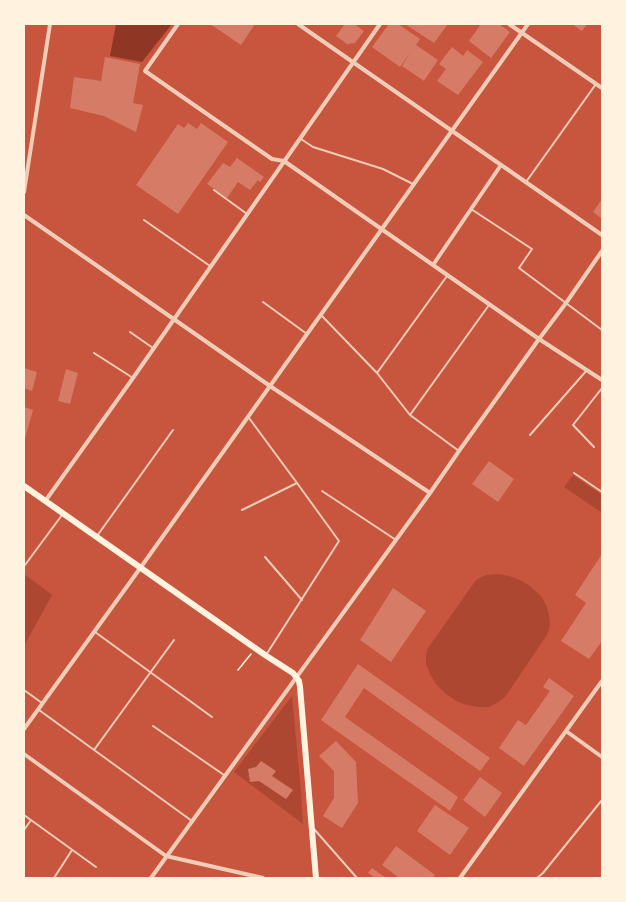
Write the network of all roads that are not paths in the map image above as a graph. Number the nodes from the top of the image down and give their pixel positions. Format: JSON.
{"nodes":[{"id":1,"x":50,"y":24,"type":"edge"},
{"id":2,"x":178,"y":24,"type":"edge"},
{"id":3,"x":298,"y":24,"type":"edge"},
{"id":4,"x":380,"y":24,"type":"edge"},
{"id":5,"x":509,"y":24,"type":"edge"},
{"id":6,"x":528,"y":24,"type":"edge"},
{"id":7,"x":521,"y":33,"type":"junction"},
{"id":8,"x":353,"y":62,"type":"junction"},
{"id":9,"x":596,"y":84,"type":"junction"},
{"id":10,"x":602,"y":88,"type":"edge"},
{"id":11,"x":452,"y":130,"type":"junction"},
{"id":12,"x":301,"y":138,"type":"junction"},
{"id":13,"x":284,"y":161,"type":"junction"},
{"id":14,"x":501,"y":165,"type":"junction"},
{"id":15,"x":526,"y":182,"type":"junction"},
{"id":16,"x":414,"y":184,"type":"junction"},
{"id":17,"x":214,"y":190,"type":"dead end"},
{"id":18,"x":24,"y":192,"type":"edge"},
{"id":19,"x":471,"y":209,"type":"junction"},
{"id":20,"x":247,"y":214,"type":"junction"},
{"id":21,"x":24,"y":216,"type":"edge"},
{"id":22,"x":144,"y":220,"type":"dead end"},
{"id":23,"x":382,"y":229,"type":"junction"},
{"id":24,"x":602,"y":235,"type":"edge"},
{"id":25,"x":602,"y":251,"type":"edge"},
{"id":26,"x":433,"y":265,"type":"junction"},
{"id":27,"x":210,"y":266,"type":"junction"},
{"id":28,"x":448,"y":274,"type":"junction"},
{"id":29,"x":263,"y":302,"type":"dead end"},
{"id":30,"x":566,"y":303,"type":"junction"},
{"id":31,"x":490,"y":304,"type":"junction"},
{"id":32,"x":321,"y":315,"type":"junction"},
{"id":33,"x":173,"y":319,"type":"junction"},
{"id":34,"x":602,"y":330,"type":"edge"},
{"id":35,"x":130,"y":332,"type":"dead end"},
{"id":36,"x":307,"y":334,"type":"junction"},
{"id":37,"x":539,"y":339,"type":"junction"},
{"id":38,"x":153,"y":348,"type":"junction"},
{"id":39,"x":94,"y":353,"type":"dead end"},
{"id":40,"x":587,"y":370,"type":"junction"},
{"id":41,"x":377,"y":373,"type":"junction"},
{"id":42,"x":132,"y":378,"type":"junction"},
{"id":43,"x":602,"y":380,"type":"edge"},
{"id":44,"x":270,"y":386,"type":"junction"},
{"id":45,"x":602,"y":388,"type":"edge"},
{"id":46,"x":410,"y":415,"type":"junction"},
{"id":47,"x":248,"y":417,"type":"junction"},
{"id":48,"x":173,"y":430,"type":"dead end"},
{"id":49,"x":530,"y":435,"type":"dead end"},
{"id":50,"x":594,"y":447,"type":"dead end"},
{"id":51,"x":459,"y":451,"type":"junction"},
{"id":52,"x":574,"y":473,"type":"dead end"},
{"id":53,"x":297,"y":483,"type":"junction"},
{"id":54,"x":24,"y":486,"type":"edge"},
{"id":55,"x":322,"y":491,"type":"dead end"},
{"id":56,"x":602,"y":492,"type":"edge"},
{"id":57,"x":430,"y":493,"type":"junction"},
{"id":58,"x":46,"y":500,"type":"junction"},
{"id":59,"x":242,"y":510,"type":"dead end"},
{"id":60,"x":64,"y":513,"type":"junction"},
{"id":61,"x":97,"y":536,"type":"junction"},
{"id":62,"x":396,"y":540,"type":"junction"},
{"id":63,"x":265,"y":557,"type":"dead end"},
{"id":64,"x":25,"y":565,"type":"dead end"},
{"id":65,"x":141,"y":567,"type":"junction"},
{"id":66,"x":302,"y":600,"type":"junction"},
{"id":67,"x":94,"y":631,"type":"junction"},
{"id":68,"x":174,"y":640,"type":"dead end"},
{"id":69,"x":266,"y":655,"type":"junction"},
{"id":70,"x":150,"y":672,"type":"junction"},
{"id":71,"x":296,"y":677,"type":"junction"},
{"id":72,"x":602,"y":682,"type":"edge"},
{"id":73,"x":24,"y":690,"type":"edge"},
{"id":74,"x":43,"y":704,"type":"junction"},
{"id":75,"x":38,"y":709,"type":"junction"},
{"id":76,"x":212,"y":717,"type":"dead end"},
{"id":77,"x":153,"y":726,"type":"dead end"},
{"id":78,"x":24,"y":729,"type":"edge"},
{"id":79,"x":566,"y":731,"type":"junction"},
{"id":80,"x":94,"y":750,"type":"junction"},
{"id":81,"x":24,"y":754,"type":"edge"},
{"id":82,"x":602,"y":757,"type":"edge"},
{"id":83,"x":225,"y":776,"type":"junction"},
{"id":84,"x":602,"y":800,"type":"edge"},
{"id":85,"x":24,"y":815,"type":"edge"},
{"id":86,"x":31,"y":820,"type":"junction"},
{"id":87,"x":192,"y":822,"type":"junction"},
{"id":88,"x":311,"y":825,"type":"junction"},
{"id":89,"x":24,"y":830,"type":"edge"},
{"id":90,"x":72,"y":850,"type":"junction"},
{"id":91,"x":166,"y":856,"type":"junction"},
{"id":92,"x":96,"y":867,"type":"dead end"},
{"id":93,"x":54,"y":878,"type":"edge"},
{"id":94,"x":151,"y":878,"type":"edge"},
{"id":95,"x":263,"y":878,"type":"edge"},
{"id":96,"x":316,"y":878,"type":"edge"},
{"id":97,"x":358,"y":878,"type":"edge"},
{"id":98,"x":460,"y":878,"type":"edge"},
{"id":99,"x":537,"y":878,"type":"edge"}],
"edges":[{"from":1,"to":18,"type":"street"},
{"from":2,"to":13,"type":"street"},
{"from":3,"to":8,"type":"street"},
{"from":4,"to":8,"type":"street"},
{"from":5,"to":7,"type":"street"},
{"from":6,"to":7,"type":"street"},
{"from":7,"to":9,"type":"street"},
{"from":7,"to":11,"type":"street"},
{"from":8,"to":11,"type":"street"},
{"from":8,"to":12,"type":"street"},
{"from":9,"to":10,"type":"street"},
{"from":9,"to":15,"type":"lane"},
{"from":11,"to":14,"type":"street"},
{"from":11,"to":16,"type":"street"},
{"from":12,"to":13,"type":"street"},
{"from":12,"to":16,"type":"lane"},
{"from":13,"to":20,"type":"street"},
{"from":13,"to":23,"type":"street"},
{"from":14,"to":15,"type":"street"},
{"from":14,"to":19,"type":"street"},
{"from":15,"to":24,"type":"street"},
{"from":16,"to":23,"type":"street"},
{"from":17,"to":20,"type":"lane"},
{"from":19,"to":26,"type":"street"},
{"from":19,"to":30,"type":"lane"},
{"from":20,"to":27,"type":"street"},
{"from":21,"to":33,"type":"street"},
{"from":22,"to":27,"type":"lane"},
{"from":23,"to":26,"type":"street"},
{"from":23,"to":32,"type":"street"},
{"from":25,"to":30,"type":"street"},
{"from":26,"to":28,"type":"street"},
{"from":27,"to":33,"type":"street"},
{"from":28,"to":31,"type":"street"},
{"from":28,"to":41,"type":"lane"},
{"from":29,"to":36,"type":"lane"},
{"from":30,"to":34,"type":"lane"},
{"from":30,"to":37,"type":"street"},
{"from":31,"to":37,"type":"street"},
{"from":31,"to":46,"type":"lane"},
{"from":32,"to":36,"type":"street"},
{"from":32,"to":41,"type":"lane"},
{"from":33,"to":38,"type":"street"},
{"from":33,"to":44,"type":"street"},
{"from":35,"to":38,"type":"lane"},
{"from":36,"to":44,"type":"street"},
{"from":37,"to":40,"type":"street"},
{"from":37,"to":51,"type":"street"},
{"from":38,"to":42,"type":"street"},
{"from":39,"to":42,"type":"lane"},
{"from":40,"to":43,"type":"street"},
{"from":40,"to":49,"type":"lane"},
{"from":41,"to":46,"type":"lane"},
{"from":42,"to":58,"type":"street"},
{"from":44,"to":47,"type":"street"},
{"from":44,"to":57,"type":"street"},
{"from":45,"to":50,"type":"lane"},
{"from":46,"to":51,"type":"lane"},
{"from":47,"to":53,"type":"lane"},
{"from":47,"to":65,"type":"street"},
{"from":48,"to":61,"type":"lane"},
{"from":51,"to":57,"type":"street"},
{"from":52,"to":56,"type":"lane"},
{"from":53,"to":59,"type":"lane"},
{"from":53,"to":66,"type":"lane"},
{"from":54,"to":58,"type":"main road"},
{"from":55,"to":62,"type":"lane"},
{"from":57,"to":62,"type":"street"},
{"from":58,"to":60,"type":"main road"},
{"from":60,"to":61,"type":"main road"},
{"from":60,"to":64,"type":"lane"},
{"from":61,"to":65,"type":"main road"},
{"from":62,"to":71,"type":"street"},
{"from":63,"to":66,"type":"lane"},
{"from":65,"to":67,"type":"street"},
{"from":65,"to":69,"type":"main road"},
{"from":66,"to":69,"type":"lane"},
{"from":67,"to":70,"type":"lane"},
{"from":67,"to":74,"type":"street"},
{"from":68,"to":70,"type":"lane"},
{"from":69,"to":71,"type":"main road"},
{"from":70,"to":76,"type":"lane"},
{"from":70,"to":80,"type":"lane"},
{"from":71,"to":83,"type":"street"},
{"from":71,"to":88,"type":"main road"},
{"from":72,"to":79,"type":"street"},
{"from":73,"to":74,"type":"lane"},
{"from":74,"to":75,"type":"street"},
{"from":75,"to":78,"type":"street"},
{"from":75,"to":80,"type":"lane"},
{"from":77,"to":83,"type":"lane"},
{"from":79,"to":82,"type":"street"},
{"from":79,"to":98,"type":"street"},
{"from":80,"to":87,"type":"lane"},
{"from":81,"to":91,"type":"street"},
{"from":83,"to":87,"type":"street"},
{"from":84,"to":99,"type":"lane"},
{"from":85,"to":86,"type":"lane"},
{"from":86,"to":89,"type":"lane"},
{"from":86,"to":90,"type":"lane"},
{"from":87,"to":91,"type":"street"},
{"from":88,"to":96,"type":"main road"},
{"from":88,"to":97,"type":"lane"},
{"from":90,"to":92,"type":"lane"},
{"from":90,"to":93,"type":"lane"},
{"from":91,"to":94,"type":"street"},
{"from":91,"to":95,"type":"street"}]}
